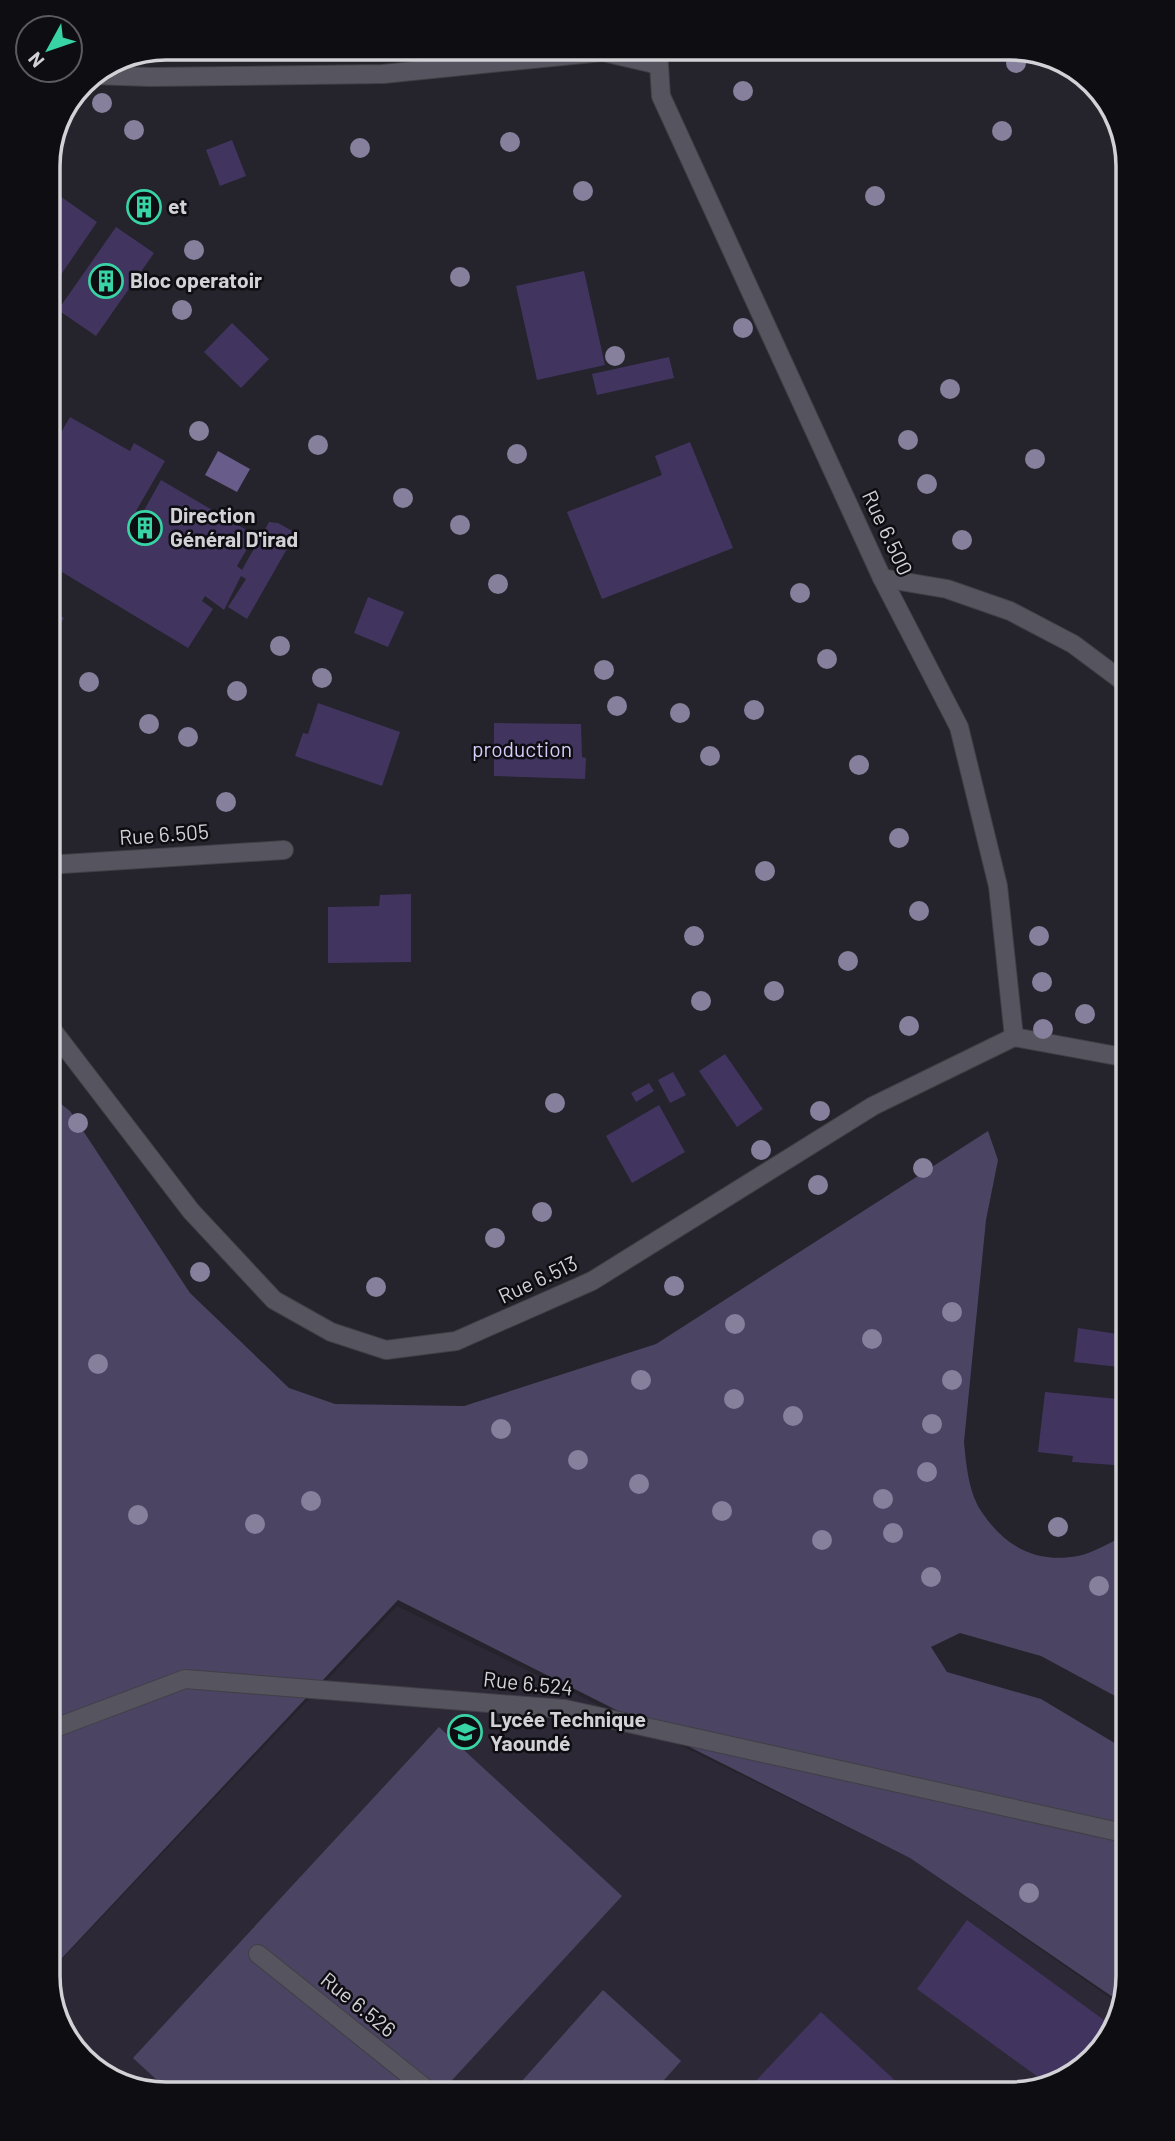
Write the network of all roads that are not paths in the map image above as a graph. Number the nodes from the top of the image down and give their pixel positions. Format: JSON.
{"nodes":[{"id":1,"x":523,"y":60,"type":"edge"},
{"id":2,"x":663,"y":60,"type":"edge"},
{"id":3,"x":110,"y":76,"type":"edge"},
{"id":4,"x":882,"y":578,"type":"junction"},
{"id":5,"x":1116,"y":676,"type":"edge"},
{"id":6,"x":284,"y":850,"type":"dead end"},
{"id":7,"x":60,"y":864,"type":"edge"},
{"id":8,"x":1014,"y":1037,"type":"junction"},
{"id":9,"x":60,"y":1040,"type":"edge"},
{"id":10,"x":1116,"y":1056,"type":"edge"},
{"id":11,"x":60,"y":1726,"type":"edge"},
{"id":12,"x":1116,"y":1831,"type":"edge"},
{"id":13,"x":258,"y":1954,"type":"dead end"},
{"id":14,"x":417,"y":2081,"type":"edge"}],
"edges":[{"from":1,"to":3,"type":"street"},
{"from":2,"to":4,"type":"street","name":"Rue 6.500"},
{"from":4,"to":5,"type":"street"},
{"from":4,"to":8,"type":"street","name":"Rue 6.500"},
{"from":6,"to":7,"type":"street","name":"Rue 6.505"},
{"from":8,"to":9,"type":"street","name":"Rue 6.513"},
{"from":8,"to":10,"type":"street"},
{"from":11,"to":12,"type":"street","name":"Rue 6.524"},
{"from":13,"to":14,"type":"street","name":"Rue 6.526"}]}
